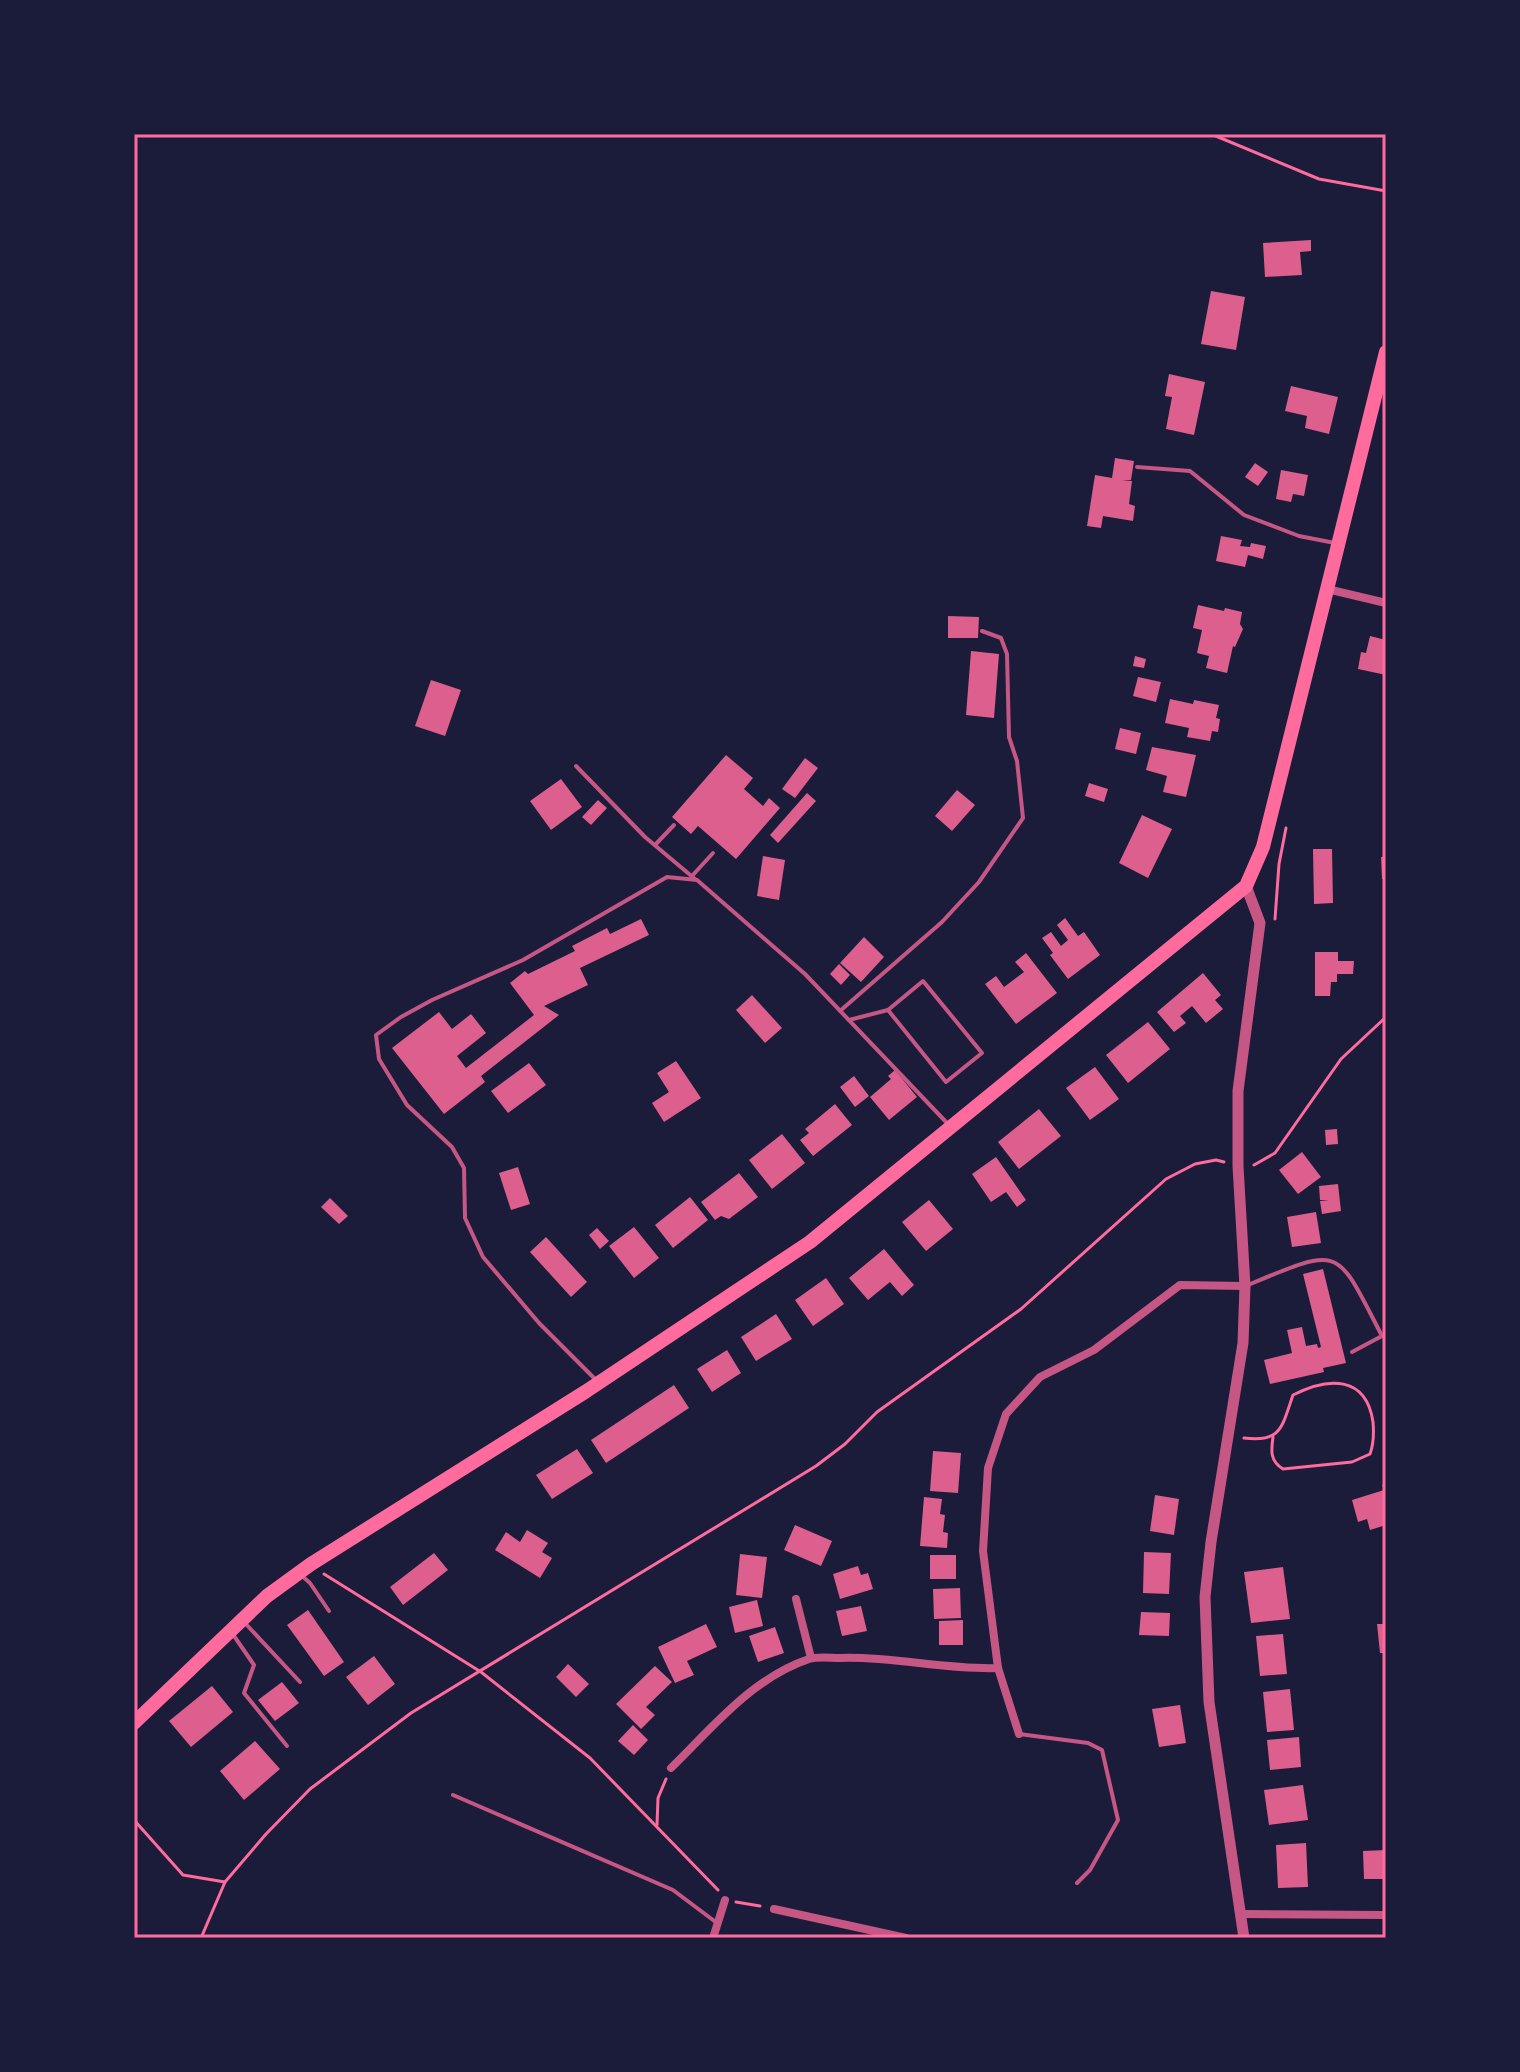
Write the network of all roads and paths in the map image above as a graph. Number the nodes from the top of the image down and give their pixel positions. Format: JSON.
{"nodes":[{"id":1,"x":1211,"y":134,"type":"edge"},
{"id":2,"x":1386,"y":191,"type":"edge"},
{"id":3,"x":1386,"y":352,"type":"edge"},
{"id":4,"x":1380,"y":402,"type":"edge"},
{"id":5,"x":1137,"y":467,"type":"dead end"},
{"id":6,"x":1337,"y":543,"type":"junction"},
{"id":7,"x":1327,"y":589,"type":"junction"},
{"id":8,"x":1386,"y":603,"type":"edge"},
{"id":9,"x":982,"y":631,"type":"dead end"},
{"id":10,"x":576,"y":766,"type":"dead end"},
{"id":11,"x":1288,"y":823,"type":"dead end"},
{"id":12,"x":674,"y":825,"type":"dead end"},
{"id":13,"x":655,"y":845,"type":"junction"},
{"id":14,"x":713,"y":853,"type":"dead end"},
{"id":15,"x":694,"y":878,"type":"junction"},
{"id":16,"x":1246,"y":886,"type":"junction"},
{"id":17,"x":1275,"y":920,"type":"dead end"},
{"id":18,"x":888,"y":1010,"type":"junction"},
{"id":19,"x":840,"y":1011,"type":"junction"},
{"id":20,"x":1386,"y":1017,"type":"edge"},
{"id":21,"x":849,"y":1020,"type":"junction"},
{"id":22,"x":950,"y":1127,"type":"junction"},
{"id":23,"x":1253,"y":1154,"type":"dead end"},
{"id":24,"x":1238,"y":1166,"type":"junction"},
{"id":25,"x":1245,"y":1286,"type":"junction"},
{"id":26,"x":1352,"y":1352,"type":"dead end"},
{"id":27,"x":598,"y":1383,"type":"junction"},
{"id":28,"x":1228,"y":1437,"type":"junction"},
{"id":29,"x":1273,"y":1437,"type":"junction"},
{"id":30,"x":323,"y":1573,"type":"dead end"},
{"id":31,"x":299,"y":1574,"type":"junction"},
{"id":32,"x":796,"y":1599,"type":"dead end"},
{"id":33,"x":329,"y":1611,"type":"dead end"},
{"id":34,"x":243,"y":1620,"type":"junction"},
{"id":35,"x":230,"y":1631,"type":"junction"},
{"id":36,"x":811,"y":1658,"type":"junction"},
{"id":37,"x":998,"y":1668,"type":"junction"},
{"id":38,"x":481,"y":1672,"type":"junction"},
{"id":39,"x":300,"y":1682,"type":"dead end"},
{"id":40,"x":134,"y":1723,"type":"edge"},
{"id":41,"x":1019,"y":1734,"type":"joint"},
{"id":42,"x":287,"y":1746,"type":"dead end"},
{"id":43,"x":671,"y":1768,"type":"joint"},
{"id":44,"x":453,"y":1795,"type":"dead end"},
{"id":45,"x":134,"y":1820,"type":"edge"},
{"id":46,"x":657,"y":1825,"type":"junction"},
{"id":47,"x":225,"y":1882,"type":"junction"},
{"id":48,"x":1077,"y":1883,"type":"dead end"},
{"id":49,"x":725,"y":1900,"type":"junction"},
{"id":50,"x":774,"y":1909,"type":"joint"},
{"id":51,"x":1242,"y":1914,"type":"junction"},
{"id":52,"x":1386,"y":1915,"type":"edge"},
{"id":53,"x":717,"y":1923,"type":"junction"},
{"id":54,"x":201,"y":1938,"type":"edge"},
{"id":55,"x":713,"y":1938,"type":"edge"},
{"id":56,"x":906,"y":1938,"type":"edge"},
{"id":57,"x":1244,"y":1938,"type":"edge"}],
"edges":[{"from":1,"to":2,"type":"path"},
{"from":3,"to":4,"type":"main road"},
{"from":4,"to":6,"type":"main road"},
{"from":5,"to":6,"type":"lane"},
{"from":6,"to":7,"type":"main road"},
{"from":7,"to":8,"type":"street"},
{"from":7,"to":16,"type":"main road"},
{"from":9,"to":19,"type":"lane"},
{"from":10,"to":13,"type":"lane"},
{"from":11,"to":17,"type":"path"},
{"from":12,"to":13,"type":"lane"},
{"from":13,"to":15,"type":"lane"},
{"from":14,"to":15,"type":"lane"},
{"from":15,"to":19,"type":"lane"},
{"from":15,"to":27,"type":"lane"},
{"from":16,"to":22,"type":"main road"},
{"from":16,"to":24,"type":"street"},
{"from":18,"to":18,"type":"lane"},
{"from":18,"to":21,"type":"lane"},
{"from":19,"to":21,"type":"lane"},
{"from":20,"to":23,"type":"path"},
{"from":21,"to":22,"type":"lane"},
{"from":22,"to":27,"type":"main road"},
{"from":24,"to":25,"type":"street"},
{"from":24,"to":38,"type":"path"},
{"from":25,"to":26,"type":"lane"},
{"from":25,"to":28,"type":"street"},
{"from":25,"to":37,"type":"street"},
{"from":27,"to":31,"type":"main road"},
{"from":28,"to":29,"type":"path"},
{"from":28,"to":51,"type":"street"},
{"from":29,"to":29,"type":"path"},
{"from":30,"to":38,"type":"path"},
{"from":31,"to":33,"type":"lane"},
{"from":31,"to":34,"type":"main road"},
{"from":32,"to":36,"type":"street"},
{"from":34,"to":35,"type":"main road"},
{"from":34,"to":39,"type":"lane"},
{"from":35,"to":40,"type":"main road"},
{"from":35,"to":42,"type":"lane"},
{"from":36,"to":37,"type":"street"},
{"from":36,"to":43,"type":"street"},
{"from":37,"to":41,"type":"street"},
{"from":38,"to":46,"type":"path"},
{"from":38,"to":47,"type":"path"},
{"from":41,"to":48,"type":"lane"},
{"from":43,"to":46,"type":"path"},
{"from":44,"to":53,"type":"lane"},
{"from":45,"to":47,"type":"path"},
{"from":46,"to":49,"type":"path"},
{"from":47,"to":54,"type":"path"},
{"from":49,"to":50,"type":"path"},
{"from":49,"to":53,"type":"street"},
{"from":50,"to":56,"type":"street"},
{"from":51,"to":52,"type":"street"},
{"from":51,"to":57,"type":"street"},
{"from":53,"to":55,"type":"street"}]}
